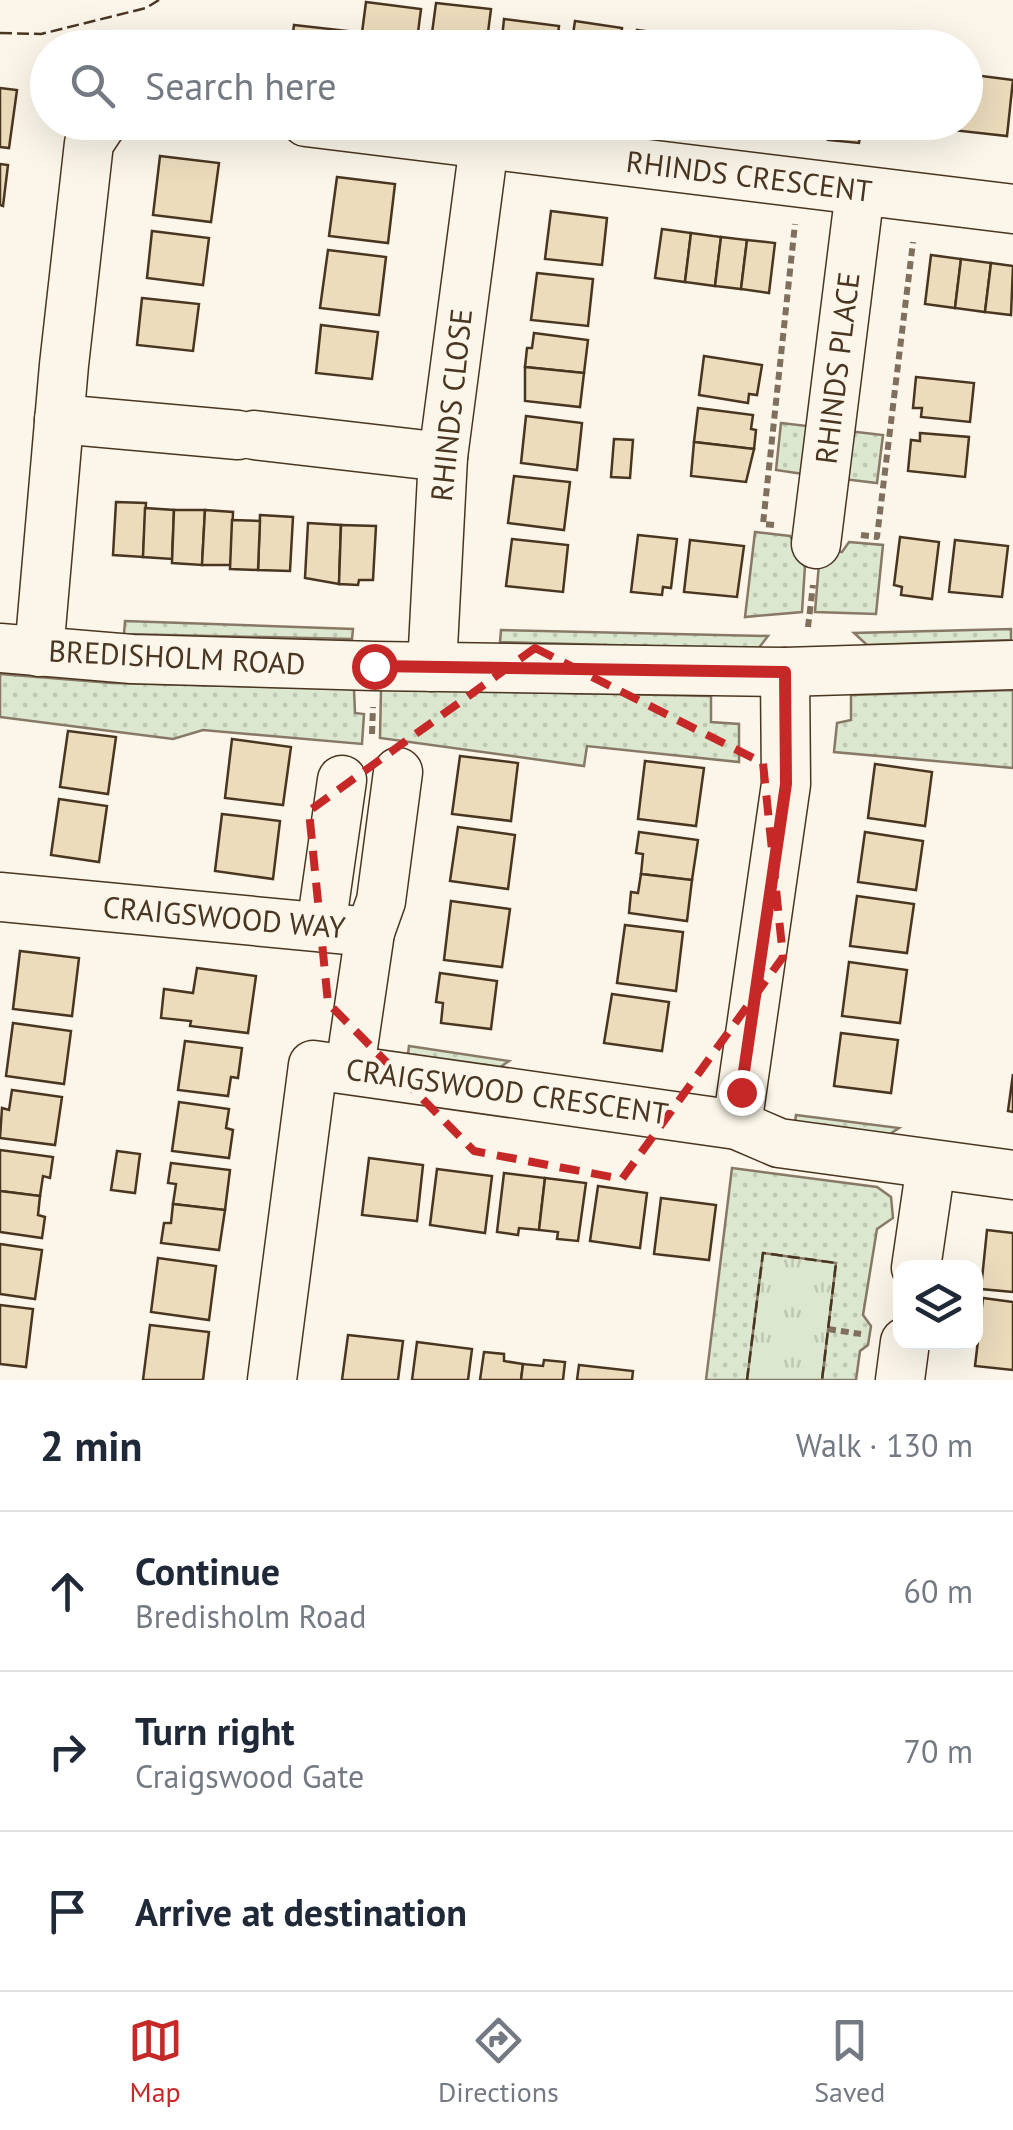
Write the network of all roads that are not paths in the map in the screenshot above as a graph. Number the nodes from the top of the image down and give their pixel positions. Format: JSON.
{"nodes":[{"id":1,"x":92,"y":140,"type":"edge"},
{"id":2,"x":445,"y":140,"type":"edge"},
{"id":3,"x":484,"y":145,"type":"junction"},
{"id":4,"x":860,"y":191,"type":"junction"},
{"id":5,"x":1013,"y":209,"type":"edge"},
{"id":6,"x":59,"y":419,"type":"junction"},
{"id":7,"x":443,"y":458,"type":"junction"},
{"id":8,"x":816,"y":544,"type":"road end"},
{"id":9,"x":19,"y":650,"type":"edge"},
{"id":10,"x":1013,"y":664,"type":"edge"},
{"id":11,"x":432,"y":666,"type":"junction"},
{"id":12,"x":785,"y":672,"type":"junction"},
{"id":13,"x":398,"y":772,"type":"dead end"},
{"id":14,"x":342,"y":780,"type":"dead end"},
{"id":15,"x":0,"y":897,"type":"edge"},
{"id":16,"x":322,"y":927,"type":"junction"},
{"id":17,"x":370,"y":932,"type":"junction"},
{"id":18,"x":350,"y":1068,"type":"junction"},
{"id":19,"x":736,"y":1126,"type":"junction"},
{"id":20,"x":931,"y":1166,"type":"junction"},
{"id":21,"x":1013,"y":1175,"type":"edge"},
{"id":22,"x":917,"y":1260,"type":"edge"},
{"id":23,"x":904,"y":1350,"type":"edge"},
{"id":24,"x":272,"y":1380,"type":"edge"},
{"id":25,"x":900,"y":1380,"type":"edge"}],
"edges":[{"from":1,"to":6,"type":"street"},
{"from":2,"to":3,"type":"street","name":"RHINDS CRESCENT"},
{"from":3,"to":4,"type":"street","name":"RHINDS CRESCENT"},
{"from":3,"to":7,"type":"street","name":"RHINDS CLOSE"},
{"from":4,"to":5,"type":"street","name":"RHINDS CRESCENT"},
{"from":4,"to":8,"type":"street","name":"RHINDS PLACE"},
{"from":6,"to":7,"type":"street"},
{"from":6,"to":9,"type":"street"},
{"from":7,"to":11,"type":"street","name":"RHINDS CLOSE"},
{"from":9,"to":11,"type":"street","name":"BREDISHOLM ROAD"},
{"from":10,"to":12,"type":"street","name":"BREDISHOLM ROAD"},
{"from":11,"to":12,"type":"street","name":"BREDISHOLM ROAD"},
{"from":12,"to":19,"type":"street"},
{"from":13,"to":17,"type":"street"},
{"from":14,"to":16,"type":"street"},
{"from":15,"to":16,"type":"street","name":"CRAIGSWOOD WAY"},
{"from":16,"to":17,"type":"street","name":"CRAIGSWOOD WAY"},
{"from":17,"to":18,"type":"street","name":"CRAIGSWOOD WAY"},
{"from":18,"to":19,"type":"street","name":"CRAIGSWOOD CRESCENT"},
{"from":18,"to":24,"type":"street","name":"CRAIGSWOOD CRESCENT"},
{"from":19,"to":20,"type":"street","name":"CRAIGSWOOD CRESCENT"},
{"from":20,"to":21,"type":"street","name":"CRAIGSWOOD CRESCENT"},
{"from":20,"to":22,"type":"street"},
{"from":23,"to":25,"type":"street"}]}
